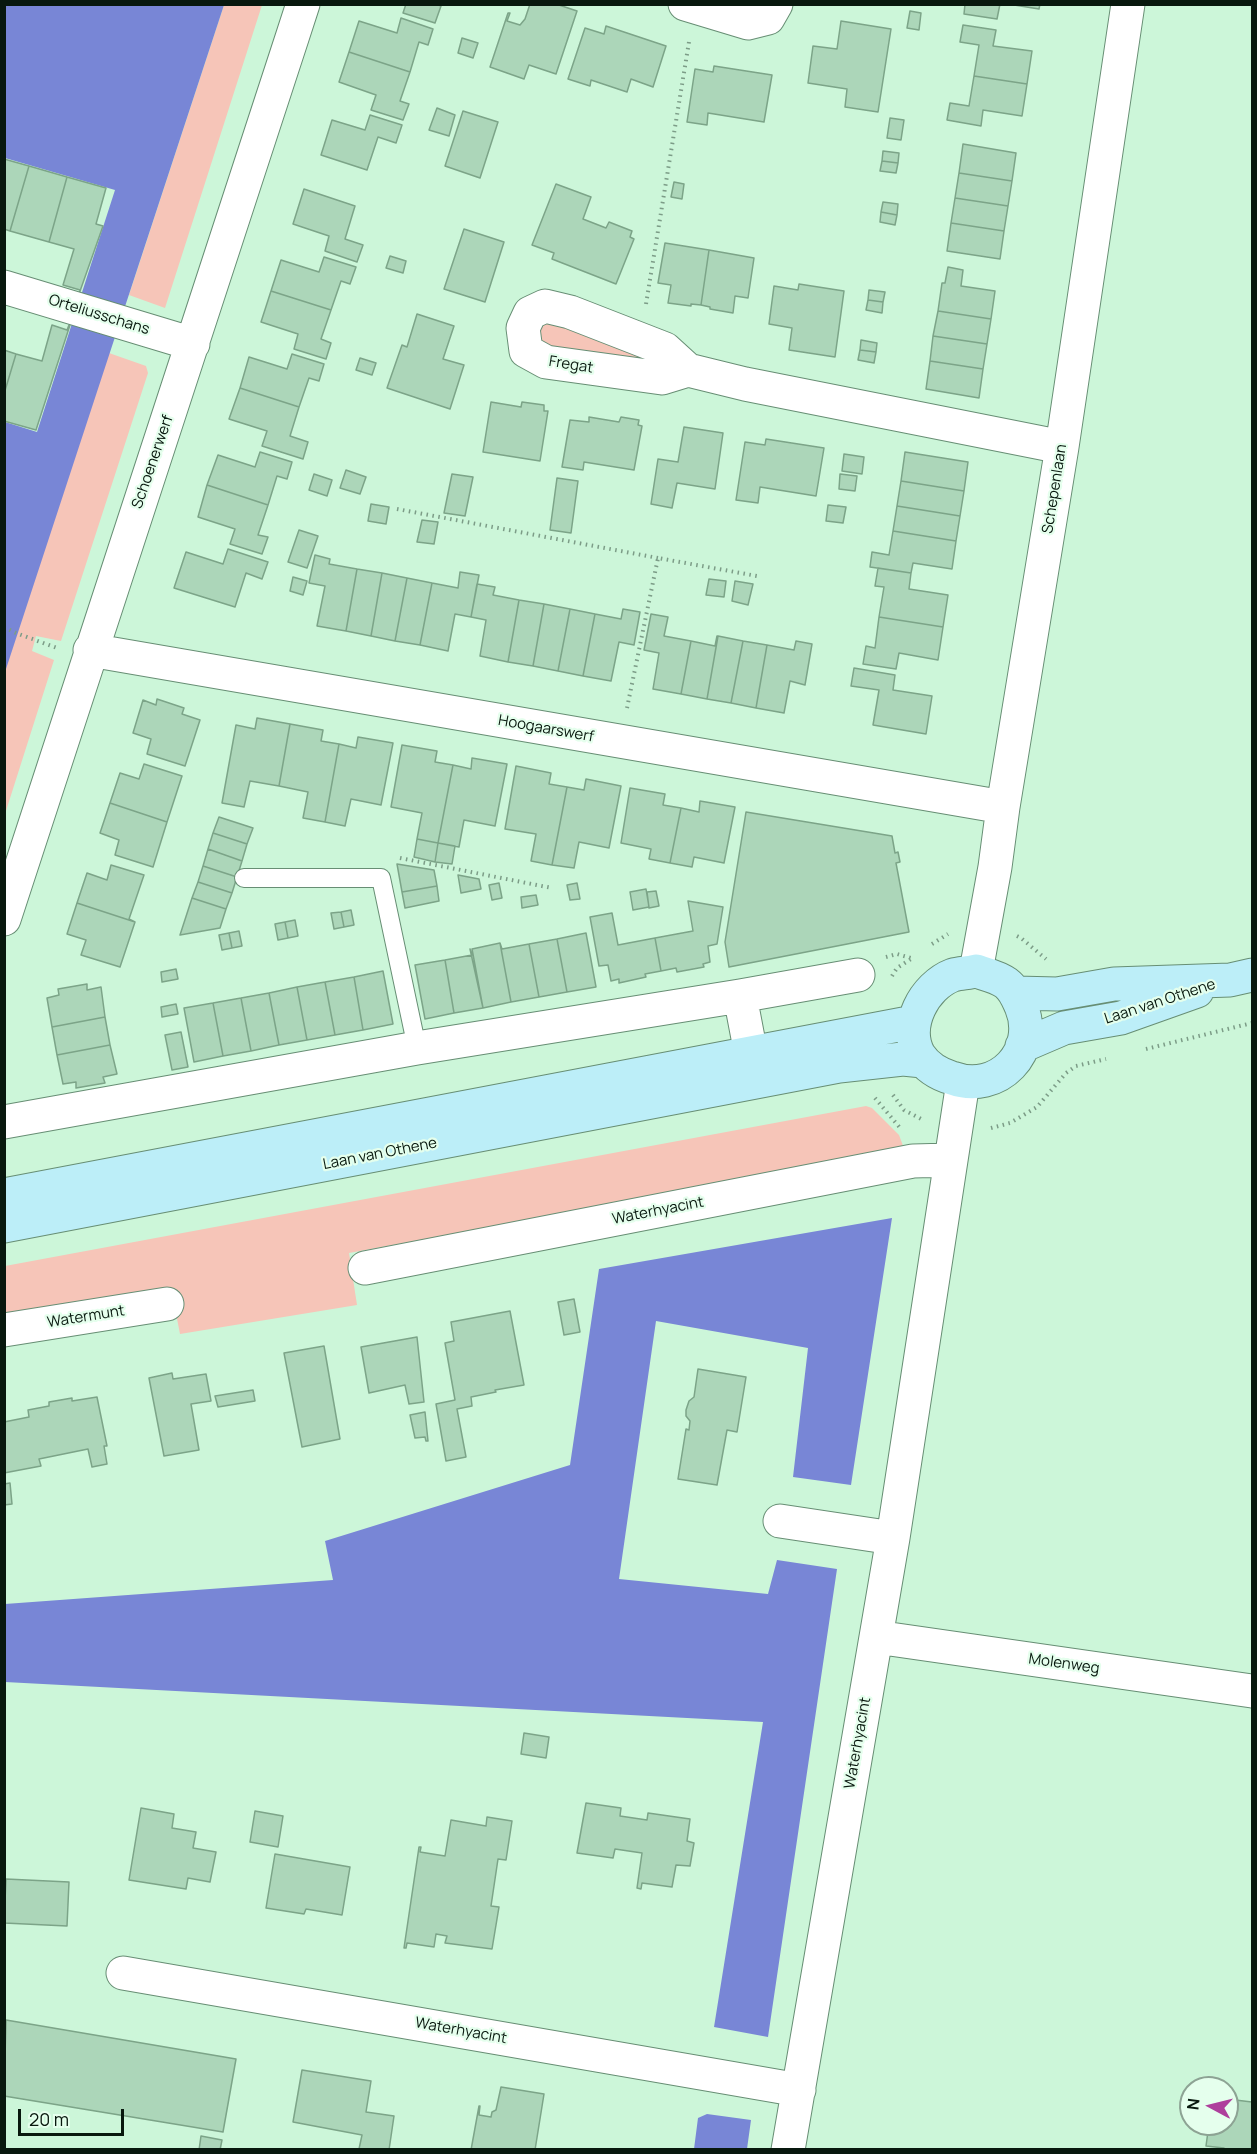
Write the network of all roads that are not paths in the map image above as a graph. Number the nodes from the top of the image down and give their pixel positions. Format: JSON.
{"nodes":[{"id":1,"x":303,"y":4,"type":"edge"},
{"id":2,"x":776,"y":4,"type":"edge"},
{"id":3,"x":1128,"y":4,"type":"edge"},
{"id":4,"x":690,"y":6,"type":"edge"},
{"id":5,"x":4,"y":287,"type":"edge"},
{"id":6,"x":193,"y":344,"type":"junction"},
{"id":7,"x":688,"y":370,"type":"junction"},
{"id":8,"x":1062,"y":447,"type":"junction"},
{"id":9,"x":77,"y":651,"type":"junction"},
{"id":10,"x":1003,"y":807,"type":"junction"},
{"id":11,"x":244,"y":878,"type":"dead end"},
{"id":12,"x":4,"y":919,"type":"edge"},
{"id":13,"x":976,"y":971,"type":"junction"},
{"id":14,"x":858,"y":975,"type":"dead end"},
{"id":15,"x":1241,"y":978,"type":"edge"},
{"id":16,"x":1016,"y":993,"type":"junction"},
{"id":17,"x":740,"y":996,"type":"junction"},
{"id":18,"x":914,"y":1022,"type":"junction"},
{"id":19,"x":1023,"y":1046,"type":"junction"},
{"id":20,"x":417,"y":1048,"type":"junction"},
{"id":21,"x":923,"y":1061,"type":"junction"},
{"id":22,"x":754,"y":1067,"type":"junction"},
{"id":23,"x":963,"y":1082,"type":"junction"},
{"id":24,"x":4,"y":1122,"type":"edge"},
{"id":25,"x":953,"y":1145,"type":"junction"},
{"id":26,"x":4,"y":1196,"type":"edge"},
{"id":27,"x":4,"y":1226,"type":"edge"},
{"id":28,"x":365,"y":1268,"type":"dead end"},
{"id":29,"x":167,"y":1304,"type":"dead end"},
{"id":30,"x":4,"y":1330,"type":"edge"},
{"id":31,"x":780,"y":1521,"type":"dead end"},
{"id":32,"x":893,"y":1538,"type":"junction"},
{"id":33,"x":876,"y":1637,"type":"junction"},
{"id":34,"x":1252,"y":1691,"type":"edge"},
{"id":35,"x":123,"y":1973,"type":"dead end"},
{"id":36,"x":799,"y":2090,"type":"junction"},
{"id":37,"x":789,"y":2150,"type":"edge"}],
"edges":[{"from":1,"to":6,"type":"street","name":"Schoenerwerf"},
{"from":2,"to":4,"type":"street"},
{"from":3,"to":8,"type":"street","name":"Schepenlaan"},
{"from":5,"to":6,"type":"street","name":"Orteliusschans"},
{"from":6,"to":9,"type":"street","name":"Schoenerwerf"},
{"from":7,"to":7,"type":"street","name":"Fregat"},
{"from":7,"to":8,"type":"street","name":"Fregat"},
{"from":8,"to":10,"type":"street","name":"Schepenlaan"},
{"from":9,"to":10,"type":"street","name":"Hoogaarswerf"},
{"from":9,"to":12,"type":"street","name":"Schoenerwerf"},
{"from":10,"to":13,"type":"street","name":"Schepenlaan"},
{"from":11,"to":20,"type":"lane"},
{"from":13,"to":16,"type":"street"},
{"from":13,"to":18,"type":"street"},
{"from":14,"to":17,"type":"street"},
{"from":15,"to":16,"type":"street","name":"Laan van Othene"},
{"from":15,"to":19,"type":"street","name":"Laan van Othene"},
{"from":16,"to":19,"type":"street"},
{"from":17,"to":20,"type":"street"},
{"from":17,"to":22,"type":"street"},
{"from":18,"to":21,"type":"street"},
{"from":18,"to":22,"type":"street","name":"Laan van Othene"},
{"from":19,"to":23,"type":"street"},
{"from":20,"to":24,"type":"street"},
{"from":21,"to":22,"type":"street","name":"Laan van Othene"},
{"from":21,"to":23,"type":"street"},
{"from":22,"to":26,"type":"street","name":"Laan van Othene"},
{"from":22,"to":27,"type":"street","name":"Laan van Othene"},
{"from":23,"to":25,"type":"street","name":"Waterhyacint"},
{"from":25,"to":28,"type":"street","name":"Waterhyacint"},
{"from":25,"to":32,"type":"street","name":"Waterhyacint"},
{"from":29,"to":30,"type":"street","name":"Watermunt"},
{"from":31,"to":32,"type":"street"},
{"from":32,"to":33,"type":"street","name":"Waterhyacint"},
{"from":33,"to":34,"type":"street","name":"Molenweg"},
{"from":33,"to":36,"type":"street","name":"Waterhyacint"},
{"from":35,"to":36,"type":"street","name":"Waterhyacint"},
{"from":36,"to":37,"type":"street","name":"Waterhyacint"}]}
